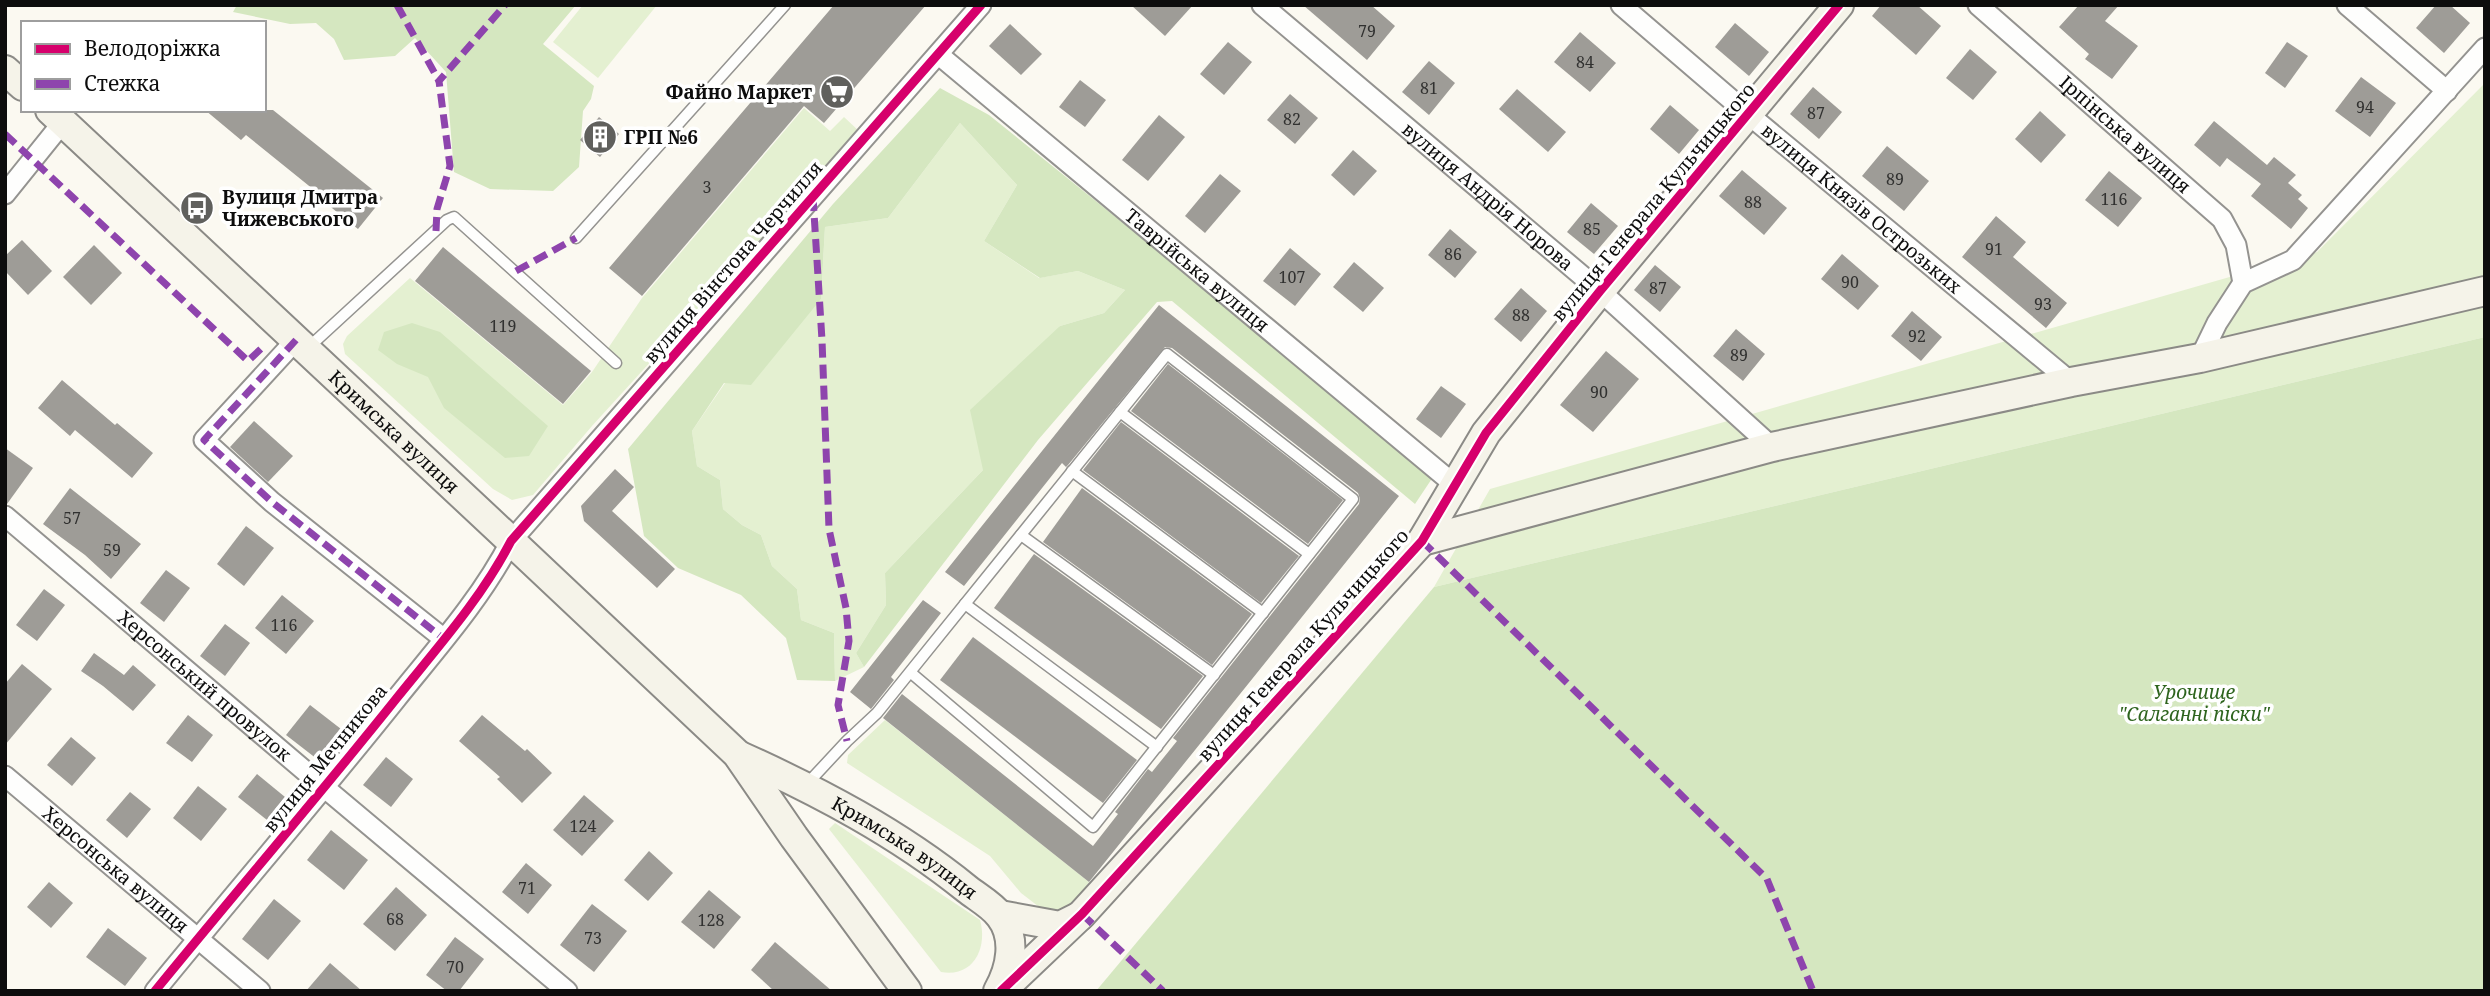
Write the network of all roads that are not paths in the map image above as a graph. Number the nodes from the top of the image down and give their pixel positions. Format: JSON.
{"nodes":[{"id":1,"x":785,"y":5,"type":"edge"},
{"id":2,"x":1262,"y":5,"type":"edge"},
{"id":3,"x":1621,"y":5,"type":"edge"},
{"id":4,"x":1839,"y":5,"type":"edge"},
{"id":5,"x":1978,"y":5,"type":"edge"},
{"id":6,"x":2347,"y":5,"type":"edge"},
{"id":7,"x":977,"y":7,"type":"edge"},
{"id":8,"x":2485,"y":48,"type":"edge"},
{"id":9,"x":939,"y":55,"type":"junction"},
{"id":10,"x":5,"y":70,"type":"edge"},
{"id":11,"x":21,"y":84,"type":"edge"},
{"id":12,"x":2447,"y":91,"type":"junction"},
{"id":13,"x":1748,"y":114,"type":"junction"},
{"id":14,"x":56,"y":116,"type":"edge"},
{"id":15,"x":5,"y":194,"type":"edge"},
{"id":16,"x":576,"y":238,"type":"dead end"},
{"id":17,"x":2243,"y":283,"type":"junction"},
{"id":18,"x":1600,"y":291,"type":"junction"},
{"id":19,"x":2485,"y":291,"type":"edge"},
{"id":20,"x":301,"y":345,"type":"junction"},
{"id":21,"x":2200,"y":358,"type":"junction"},
{"id":22,"x":615,"y":363,"type":"dead end"},
{"id":23,"x":2071,"y":382,"type":"junction"},
{"id":24,"x":1120,"y":412,"type":"junction"},
{"id":25,"x":1772,"y":447,"type":"junction"},
{"id":26,"x":1072,"y":471,"type":"junction"},
{"id":27,"x":1455,"y":485,"type":"junction"},
{"id":28,"x":5,"y":516,"type":"edge"},
{"id":29,"x":1021,"y":535,"type":"junction"},
{"id":30,"x":511,"y":541,"type":"junction"},
{"id":31,"x":1422,"y":541,"type":"junction"},
{"id":32,"x":1309,"y":554,"type":"junction"},
{"id":33,"x":965,"y":604,"type":"junction"},
{"id":34,"x":1263,"y":613,"type":"junction"},
{"id":35,"x":444,"y":639,"type":"junction"},
{"id":36,"x":910,"y":672,"type":"junction"},
{"id":37,"x":1214,"y":675,"type":"junction"},
{"id":38,"x":1157,"y":747,"type":"junction"},
{"id":39,"x":737,"y":754,"type":"junction"},
{"id":40,"x":5,"y":776,"type":"edge"},
{"id":41,"x":806,"y":786,"type":"junction"},
{"id":42,"x":325,"y":788,"type":"junction"},
{"id":43,"x":794,"y":837,"type":"junction"},
{"id":44,"x":1082,"y":914,"type":"junction"},
{"id":45,"x":1000,"y":915,"type":"junction"},
{"id":46,"x":199,"y":937,"type":"junction"},
{"id":47,"x":155,"y":991,"type":"edge"},
{"id":48,"x":260,"y":991,"type":"edge"},
{"id":49,"x":567,"y":991,"type":"edge"},
{"id":50,"x":907,"y":991,"type":"edge"},
{"id":51,"x":1000,"y":991,"type":"edge"}],
"edges":[{"from":1,"to":16,"type":"lane"},
{"from":2,"to":18,"type":"street","name":"вулиця Андрія Норова"},
{"from":3,"to":13,"type":"street","name":"вулиця Князів Острозьких"},
{"from":4,"to":13,"type":"street","name":"вулиця Генерала Кульчицького"},
{"from":5,"to":17,"type":"street","name":"Ірпінська вулиця"},
{"from":6,"to":12,"type":"street"},
{"from":7,"to":9,"type":"street","name":"вулиця Вінстона Черчилля"},
{"from":8,"to":12,"type":"street"},
{"from":9,"to":27,"type":"street","name":"Таврійська вулиця"},
{"from":9,"to":30,"type":"street","name":"вулиця Вінстона Черчилля"},
{"from":10,"to":11,"type":"street"},
{"from":12,"to":17,"type":"street"},
{"from":13,"to":18,"type":"street","name":"вулиця Генерала Кульчицького"},
{"from":13,"to":23,"type":"street","name":"вулиця Князів Острозьких"},
{"from":14,"to":15,"type":"street"},
{"from":14,"to":20,"type":"street","name":"Кримська вулиця"},
{"from":17,"to":21,"type":"street"},
{"from":18,"to":25,"type":"street","name":"вулиця Андрія Норова"},
{"from":18,"to":27,"type":"street","name":"вулиця Генерала Кульчицького"},
{"from":19,"to":21,"type":"street"},
{"from":20,"to":22,"type":"lane"},
{"from":20,"to":30,"type":"street","name":"Кримська вулиця"},
{"from":20,"to":35,"type":"street"},
{"from":21,"to":23,"type":"street"},
{"from":23,"to":25,"type":"street"},
{"from":24,"to":26,"type":"lane"},
{"from":24,"to":32,"type":"lane"},
{"from":24,"to":32,"type":"lane"},
{"from":25,"to":31,"type":"street"},
{"from":26,"to":29,"type":"lane"},
{"from":26,"to":34,"type":"lane"},
{"from":27,"to":31,"type":"street","name":"вулиця Генерала Кульчицького"},
{"from":28,"to":42,"type":"street","name":"Херсонський провулок"},
{"from":29,"to":33,"type":"lane"},
{"from":29,"to":37,"type":"lane"},
{"from":30,"to":35,"type":"street","name":"вулиця Мечникова"},
{"from":30,"to":39,"type":"street","name":"Кримська вулиця"},
{"from":31,"to":44,"type":"street","name":"вулиця Генерала Кульчицького"},
{"from":32,"to":34,"type":"lane"},
{"from":33,"to":36,"type":"lane"},
{"from":33,"to":38,"type":"lane"},
{"from":34,"to":37,"type":"lane"},
{"from":35,"to":42,"type":"street","name":"вулиця Мечникова"},
{"from":36,"to":38,"type":"lane"},
{"from":36,"to":41,"type":"lane"},
{"from":37,"to":38,"type":"lane"},
{"from":39,"to":41,"type":"street","name":"Кримська вулиця"},
{"from":39,"to":43,"type":"street","name":"Кримська вулиця"},
{"from":40,"to":46,"type":"street","name":"Херсонська вулиця"},
{"from":41,"to":43,"type":"street","name":"Кримська вулиця"},
{"from":41,"to":45,"type":"street","name":"Кримська вулиця"},
{"from":42,"to":46,"type":"street","name":"вулиця Мечникова"},
{"from":42,"to":49,"type":"street","name":"Херсонський провулок"},
{"from":43,"to":50,"type":"street","name":"Кримська вулиця"},
{"from":44,"to":45,"type":"street","name":"Кримська вулиця"},
{"from":44,"to":51,"type":"street","name":"вулиця Генерала Кульчицького"},
{"from":45,"to":51,"type":"street"},
{"from":46,"to":47,"type":"street","name":"вулиця Мечникова"},
{"from":46,"to":48,"type":"street","name":"Херсонська вулиця"}]}
